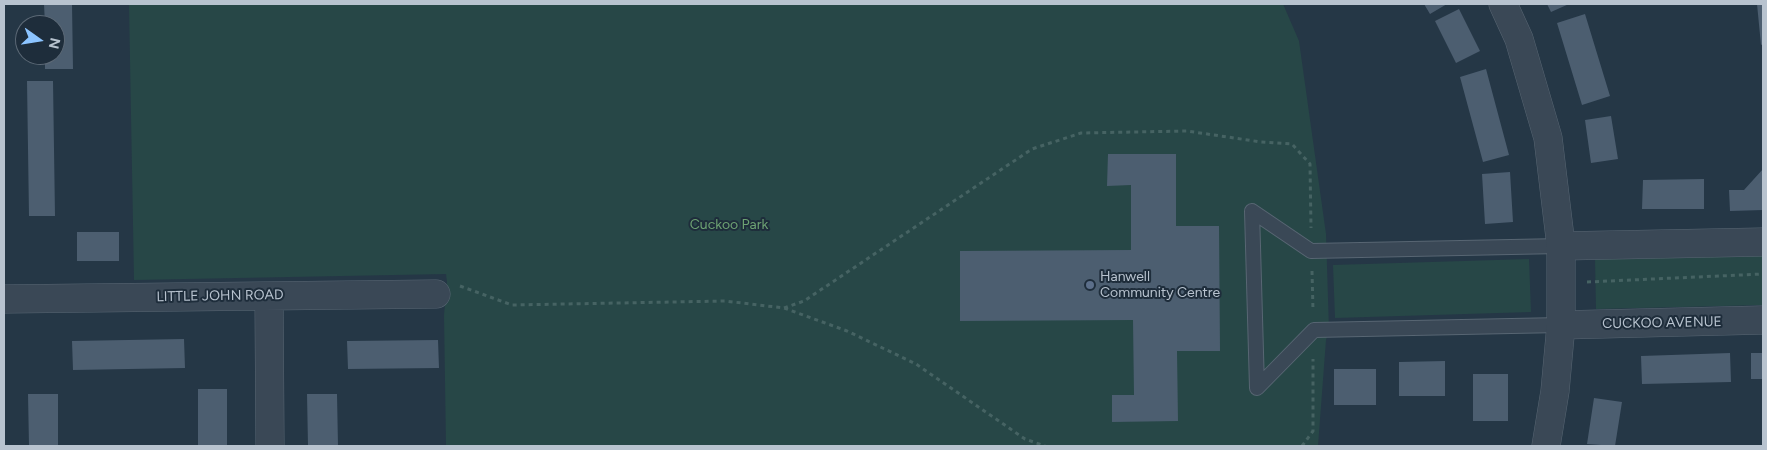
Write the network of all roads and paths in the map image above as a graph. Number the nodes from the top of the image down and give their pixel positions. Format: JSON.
{"nodes":[{"id":1,"x":1503,"y":4,"type":"edge"},
{"id":2,"x":1763,"y":242,"type":"edge"},
{"id":3,"x":1561,"y":246,"type":"junction"},
{"id":4,"x":1311,"y":251,"type":"junction"},
{"id":5,"x":1763,"y":274,"type":"edge"},
{"id":6,"x":1579,"y":282,"type":"dead end"},
{"id":7,"x":436,"y":294,"type":"joint"},
{"id":8,"x":270,"y":296,"type":"junction"},
{"id":9,"x":4,"y":299,"type":"edge"},
{"id":10,"x":784,"y":308,"type":"junction"},
{"id":11,"x":1763,"y":320,"type":"edge"},
{"id":12,"x":1561,"y":325,"type":"junction"},
{"id":13,"x":1314,"y":330,"type":"junction"},
{"id":14,"x":270,"y":446,"type":"edge"},
{"id":15,"x":1045,"y":446,"type":"edge"},
{"id":16,"x":1302,"y":446,"type":"edge"},
{"id":17,"x":1546,"y":446,"type":"edge"}],
"edges":[{"from":1,"to":3,"type":"street"},
{"from":2,"to":3,"type":"street"},
{"from":3,"to":4,"type":"lane"},
{"from":3,"to":12,"type":"street"},
{"from":4,"to":10,"type":"path"},
{"from":4,"to":13,"type":"path"},
{"from":4,"to":13,"type":"lane"},
{"from":5,"to":6,"type":"path"},
{"from":7,"to":8,"type":"street","name":"LITTLE JOHN ROAD"},
{"from":7,"to":10,"type":"path"},
{"from":8,"to":9,"type":"street","name":"LITTLE JOHN ROAD"},
{"from":8,"to":14,"type":"street"},
{"from":10,"to":15,"type":"path"},
{"from":11,"to":12,"type":"street","name":"CUCKOO AVENUE"},
{"from":12,"to":13,"type":"lane"},
{"from":12,"to":17,"type":"street"},
{"from":13,"to":16,"type":"path"}]}
